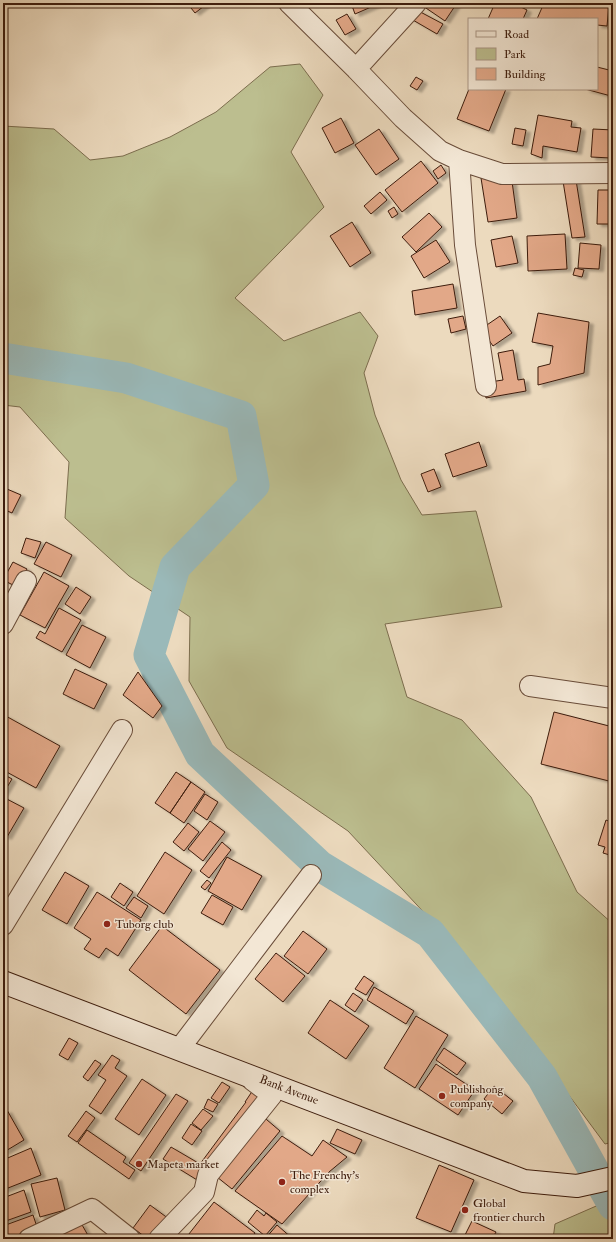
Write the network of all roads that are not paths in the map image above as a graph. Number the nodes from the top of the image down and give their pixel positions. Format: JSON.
{"nodes":[{"id":1,"x":289,"y":3,"type":"edge"},
{"id":2,"x":416,"y":3,"type":"edge"},
{"id":3,"x":356,"y":69,"type":"junction"},
{"id":4,"x":459,"y":160,"type":"junction"},
{"id":5,"x":613,"y":173,"type":"edge"},
{"id":6,"x":486,"y":386,"type":"dead end"},
{"id":7,"x":26,"y":581,"type":"dead end"},
{"id":8,"x":3,"y":624,"type":"edge"},
{"id":9,"x":530,"y":686,"type":"dead end"},
{"id":10,"x":613,"y":698,"type":"edge"},
{"id":11,"x":122,"y":730,"type":"dead end"},
{"id":12,"x":311,"y":875,"type":"dead end"},
{"id":13,"x":3,"y":925,"type":"edge"},
{"id":14,"x":3,"y":982,"type":"edge"},
{"id":15,"x":180,"y":1048,"type":"junction"},
{"id":16,"x":243,"y":1072,"type":"junction"},
{"id":17,"x":613,"y":1178,"type":"edge"},
{"id":18,"x":29,"y":1239,"type":"edge"},
{"id":19,"x":130,"y":1239,"type":"edge"},
{"id":20,"x":159,"y":1239,"type":"edge"}],
"edges":[{"from":1,"to":3,"type":"street"},
{"from":2,"to":3,"type":"street"},
{"from":3,"to":4,"type":"street"},
{"from":4,"to":5,"type":"street"},
{"from":4,"to":6,"type":"street"},
{"from":7,"to":8,"type":"street"},
{"from":9,"to":10,"type":"street"},
{"from":11,"to":13,"type":"street"},
{"from":12,"to":15,"type":"street"},
{"from":14,"to":15,"type":"street","name":"Bank Avenue"},
{"from":15,"to":16,"type":"street","name":"Bank Avenue"},
{"from":16,"to":17,"type":"street","name":"Bank Avenue"},
{"from":16,"to":20,"type":"street"},
{"from":18,"to":19,"type":"street"}]}
